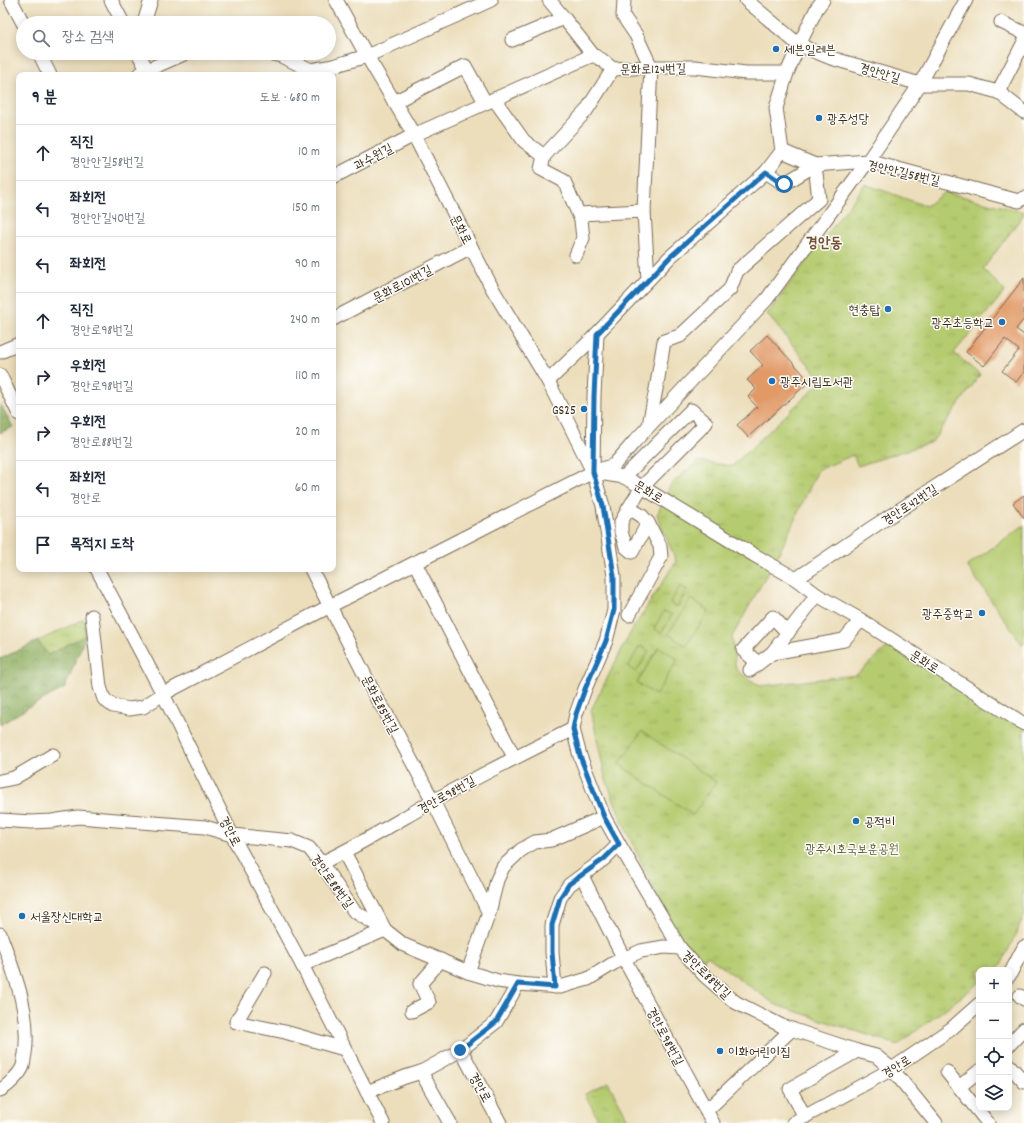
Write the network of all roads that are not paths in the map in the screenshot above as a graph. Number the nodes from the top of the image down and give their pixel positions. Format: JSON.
{"nodes":[{"id":1,"x":11,"y":0,"type":"edge"},
{"id":2,"x":111,"y":0,"type":"edge"},
{"id":3,"x":151,"y":0,"type":"edge"},
{"id":4,"x":336,"y":0,"type":"edge"},
{"id":5,"x":491,"y":0,"type":"edge"},
{"id":6,"x":549,"y":0,"type":"edge"},
{"id":7,"x":624,"y":0,"type":"edge"},
{"id":8,"x":746,"y":0,"type":"edge"},
{"id":9,"x":823,"y":0,"type":"edge"},
{"id":10,"x":966,"y":0,"type":"edge"},
{"id":11,"x":19,"y":16,"type":"edge"},
{"id":12,"x":119,"y":16,"type":"edge"},
{"id":13,"x":146,"y":16,"type":"edge"},
{"id":14,"x":564,"y":18,"type":"junction"},
{"id":15,"x":1001,"y":22,"type":"dead end"},
{"id":16,"x":1024,"y":33,"type":"edge"},
{"id":17,"x":512,"y":40,"type":"dead end"},
{"id":18,"x":1024,"y":42,"type":"edge"},
{"id":19,"x":799,"y":44,"type":"junction"},
{"id":20,"x":593,"y":55,"type":"junction"},
{"id":21,"x":367,"y":56,"type":"junction"},
{"id":22,"x":42,"y":60,"type":"edge"},
{"id":23,"x":140,"y":60,"type":"edge"},
{"id":24,"x":172,"y":60,"type":"edge"},
{"id":25,"x":290,"y":60,"type":"edge"},
{"id":26,"x":651,"y":67,"type":"junction"},
{"id":27,"x":613,"y":69,"type":"junction"},
{"id":28,"x":48,"y":72,"type":"edge"},
{"id":29,"x":145,"y":72,"type":"edge"},
{"id":30,"x":147,"y":72,"type":"edge"},
{"id":31,"x":787,"y":73,"type":"junction"},
{"id":32,"x":920,"y":84,"type":"junction"},
{"id":33,"x":998,"y":92,"type":"junction"},
{"id":34,"x":490,"y":100,"type":"junction"},
{"id":35,"x":394,"y":102,"type":"junction"},
{"id":36,"x":1024,"y":112,"type":"edge"},
{"id":37,"x":414,"y":135,"type":"junction"},
{"id":38,"x":782,"y":151,"type":"junction"},
{"id":39,"x":544,"y":156,"type":"junction"},
{"id":40,"x":868,"y":161,"type":"junction"},
{"id":41,"x":815,"y":165,"type":"junction"},
{"id":42,"x":766,"y":172,"type":"junction"},
{"id":43,"x":336,"y":175,"type":"edge"},
{"id":44,"x":1024,"y":198,"type":"edge"},
{"id":45,"x":644,"y":211,"type":"junction"},
{"id":46,"x":578,"y":214,"type":"junction"},
{"id":47,"x":471,"y":247,"type":"junction"},
{"id":48,"x":576,"y":255,"type":"dead end"},
{"id":49,"x":648,"y":279,"type":"junction"},
{"id":50,"x":336,"y":317,"type":"edge"},
{"id":51,"x":597,"y":334,"type":"junction"},
{"id":52,"x":16,"y":345,"type":"edge"},
{"id":53,"x":0,"y":352,"type":"edge"},
{"id":54,"x":0,"y":375,"type":"edge"},
{"id":55,"x":548,"y":381,"type":"junction"},
{"id":56,"x":16,"y":408,"type":"edge"},
{"id":57,"x":649,"y":425,"type":"junction"},
{"id":58,"x":1024,"y":430,"type":"edge"},
{"id":59,"x":593,"y":472,"type":"junction"},
{"id":60,"x":624,"y":477,"type":"junction"},
{"id":61,"x":642,"y":487,"type":"junction"},
{"id":62,"x":629,"y":508,"type":"junction"},
{"id":63,"x":648,"y":523,"type":"junction"},
{"id":64,"x":415,"y":563,"type":"junction"},
{"id":65,"x":99,"y":572,"type":"edge"},
{"id":66,"x":313,"y":572,"type":"edge"},
{"id":67,"x":796,"y":579,"type":"junction"},
{"id":68,"x":817,"y":595,"type":"junction"},
{"id":69,"x":330,"y":606,"type":"junction"},
{"id":70,"x":629,"y":615,"type":"dead end"},
{"id":71,"x":92,"y":616,"type":"dead end"},
{"id":72,"x":861,"y":620,"type":"junction"},
{"id":73,"x":788,"y":633,"type":"junction"},
{"id":74,"x":772,"y":653,"type":"junction"},
{"id":75,"x":163,"y":694,"type":"junction"},
{"id":76,"x":1024,"y":724,"type":"edge"},
{"id":77,"x":573,"y":729,"type":"junction"},
{"id":78,"x":53,"y":755,"type":"dead end"},
{"id":79,"x":514,"y":757,"type":"junction"},
{"id":80,"x":0,"y":781,"type":"edge"},
{"id":81,"x":433,"y":801,"type":"junction"},
{"id":82,"x":604,"y":817,"type":"junction"},
{"id":83,"x":0,"y":820,"type":"edge"},
{"id":84,"x":232,"y":835,"type":"junction"},
{"id":85,"x":619,"y":844,"type":"junction"},
{"id":86,"x":344,"y":852,"type":"junction"},
{"id":87,"x":321,"y":863,"type":"junction"},
{"id":88,"x":582,"y":876,"type":"junction"},
{"id":89,"x":489,"y":913,"type":"junction"},
{"id":90,"x":384,"y":930,"type":"junction"},
{"id":91,"x":0,"y":934,"type":"edge"},
{"id":92,"x":1024,"y":947,"type":"edge"},
{"id":93,"x":680,"y":948,"type":"junction"},
{"id":94,"x":624,"y":959,"type":"junction"},
{"id":95,"x":441,"y":960,"type":"junction"},
{"id":96,"x":302,"y":965,"type":"junction"},
{"id":97,"x":1012,"y":970,"type":"edge"},
{"id":98,"x":468,"y":972,"type":"junction"},
{"id":99,"x":266,"y":973,"type":"dead end"},
{"id":100,"x":518,"y":984,"type":"junction"},
{"id":101,"x":555,"y":987,"type":"junction"},
{"id":102,"x":976,"y":1007,"type":"edge"},
{"id":103,"x":412,"y":1011,"type":"dead end"},
{"id":104,"x":792,"y":1029,"type":"junction"},
{"id":105,"x":1024,"y":1029,"type":"edge"},
{"id":106,"x":1012,"y":1042,"type":"edge"},
{"id":107,"x":344,"y":1049,"type":"junction"},
{"id":108,"x":460,"y":1050,"type":"junction"},
{"id":109,"x":857,"y":1051,"type":"junction"},
{"id":110,"x":1012,"y":1068,"type":"edge"},
{"id":111,"x":892,"y":1069,"type":"junction"},
{"id":112,"x":421,"y":1072,"type":"junction"},
{"id":113,"x":947,"y":1072,"type":"dead end"},
{"id":114,"x":976,"y":1073,"type":"edge"},
{"id":115,"x":1024,"y":1082,"type":"edge"},
{"id":116,"x":959,"y":1087,"type":"junction"},
{"id":117,"x":0,"y":1090,"type":"edge"},
{"id":118,"x":367,"y":1092,"type":"junction"},
{"id":119,"x":706,"y":1111,"type":"junction"},
{"id":120,"x":799,"y":1120,"type":"edge"},
{"id":121,"x":983,"y":1121,"type":"edge"},
{"id":122,"x":383,"y":1123,"type":"edge"},
{"id":123,"x":450,"y":1123,"type":"edge"},
{"id":124,"x":499,"y":1123,"type":"edge"},
{"id":125,"x":713,"y":1123,"type":"edge"},
{"id":126,"x":936,"y":1123,"type":"edge"}],
"edges":[{"from":1,"to":11,"type":"street"},
{"from":2,"to":12,"type":"street"},
{"from":3,"to":13,"type":"street"},
{"from":4,"to":21,"type":"street","name":"문화로"},
{"from":5,"to":21,"type":"street"},
{"from":6,"to":14,"type":"street","name":"문화로124번길"},
{"from":7,"to":26,"type":"street"},
{"from":8,"to":19,"type":"street","name":"경안안길"},
{"from":9,"to":19,"type":"street"},
{"from":10,"to":32,"type":"street"},
{"from":14,"to":17,"type":"street"},
{"from":14,"to":20,"type":"street","name":"문화로124번길"},
{"from":15,"to":16,"type":"street"},
{"from":18,"to":33,"type":"street"},
{"from":19,"to":31,"type":"street"},
{"from":19,"to":32,"type":"street","name":"경안안길"},
{"from":20,"to":27,"type":"street","name":"문화로124번길"},
{"from":20,"to":34,"type":"street"},
{"from":21,"to":25,"type":"street"},
{"from":21,"to":35,"type":"street","name":"문화로"},
{"from":22,"to":28,"type":"street"},
{"from":23,"to":29,"type":"street"},
{"from":24,"to":30,"type":"street"},
{"from":26,"to":27,"type":"street","name":"문화로124번길"},
{"from":26,"to":31,"type":"street","name":"문화로124번길"},
{"from":26,"to":45,"type":"street"},
{"from":27,"to":39,"type":"street"},
{"from":31,"to":38,"type":"street"},
{"from":32,"to":33,"type":"street","name":"경안안길"},
{"from":32,"to":40,"type":"street"},
{"from":33,"to":36,"type":"street","name":"경안안길"},
{"from":34,"to":35,"type":"street"},
{"from":34,"to":37,"type":"street"},
{"from":34,"to":39,"type":"street"},
{"from":35,"to":37,"type":"street","name":"문화로"},
{"from":37,"to":43,"type":"street","name":"과수원길"},
{"from":37,"to":47,"type":"street","name":"문화로"},
{"from":38,"to":41,"type":"street"},
{"from":38,"to":42,"type":"street"},
{"from":39,"to":46,"type":"street"},
{"from":40,"to":41,"type":"street","name":"경안안길58번길"},
{"from":40,"to":44,"type":"street","name":"경안안길58번길"},
{"from":40,"to":57,"type":"street"},
{"from":41,"to":42,"type":"street","name":"경안안길58번길"},
{"from":41,"to":57,"type":"street"},
{"from":42,"to":49,"type":"street"},
{"from":45,"to":46,"type":"street"},
{"from":45,"to":49,"type":"street"},
{"from":46,"to":48,"type":"street"},
{"from":47,"to":50,"type":"street","name":"문화로101번길"},
{"from":47,"to":55,"type":"street","name":"문화로"},
{"from":49,"to":51,"type":"street"},
{"from":51,"to":55,"type":"street"},
{"from":51,"to":59,"type":"street"},
{"from":52,"to":53,"type":"street"},
{"from":54,"to":56,"type":"street"},
{"from":55,"to":59,"type":"street","name":"문화로"},
{"from":57,"to":59,"type":"street"},
{"from":58,"to":67,"type":"street","name":"경안로42번길"},
{"from":59,"to":60,"type":"street","name":"문화로"},
{"from":59,"to":64,"type":"street"},
{"from":59,"to":77,"type":"street"},
{"from":60,"to":61,"type":"street","name":"문화로"},
{"from":60,"to":61,"type":"street"},
{"from":61,"to":62,"type":"street"},
{"from":61,"to":67,"type":"street","name":"문화로"},
{"from":62,"to":63,"type":"street"},
{"from":62,"to":63,"type":"street"},
{"from":63,"to":70,"type":"street"},
{"from":64,"to":69,"type":"street"},
{"from":64,"to":79,"type":"street"},
{"from":65,"to":75,"type":"street","name":"경안로"},
{"from":66,"to":69,"type":"street","name":"문화로85번길"},
{"from":67,"to":68,"type":"street","name":"문화로"},
{"from":68,"to":72,"type":"street","name":"문화로"},
{"from":68,"to":73,"type":"street"},
{"from":69,"to":75,"type":"street"},
{"from":69,"to":81,"type":"street","name":"문화로85번길"},
{"from":71,"to":75,"type":"street"},
{"from":72,"to":74,"type":"street"},
{"from":72,"to":76,"type":"street","name":"문화로"},
{"from":73,"to":74,"type":"street"},
{"from":73,"to":74,"type":"street"},
{"from":75,"to":84,"type":"street","name":"경안로"},
{"from":77,"to":79,"type":"street","name":"경안로98번길"},
{"from":77,"to":82,"type":"street"},
{"from":78,"to":80,"type":"street"},
{"from":79,"to":81,"type":"street","name":"경안로98번길"},
{"from":81,"to":86,"type":"street","name":"경안로98번길"},
{"from":81,"to":89,"type":"street","name":"문화로85번길"},
{"from":82,"to":85,"type":"street"},
{"from":82,"to":89,"type":"street"},
{"from":83,"to":84,"type":"street","name":"경안로88번길"},
{"from":84,"to":87,"type":"street","name":"경안로88번길"},
{"from":84,"to":96,"type":"street","name":"경안로"},
{"from":85,"to":88,"type":"street"},
{"from":85,"to":93,"type":"street"},
{"from":86,"to":87,"type":"street","name":"경안로98번길"},
{"from":86,"to":90,"type":"street"},
{"from":87,"to":90,"type":"street","name":"경안로88번길"},
{"from":88,"to":94,"type":"street","name":"경안로98번길"},
{"from":88,"to":101,"type":"street"},
{"from":89,"to":98,"type":"street"},
{"from":90,"to":95,"type":"street","name":"경안로88번길"},
{"from":90,"to":96,"type":"street"},
{"from":91,"to":117,"type":"street"},
{"from":92,"to":97,"type":"street"},
{"from":93,"to":94,"type":"street","name":"경안로88번길"},
{"from":93,"to":104,"type":"street","name":"경안로88번길"},
{"from":94,"to":101,"type":"street","name":"경안로88번길"},
{"from":94,"to":119,"type":"street","name":"경안로98번길"},
{"from":95,"to":98,"type":"street","name":"경안로88번길"},
{"from":95,"to":103,"type":"street"},
{"from":96,"to":107,"type":"street","name":"경안로"},
{"from":98,"to":100,"type":"street","name":"경안로88번길"},
{"from":99,"to":107,"type":"street"},
{"from":100,"to":101,"type":"street","name":"경안로88번길"},
{"from":100,"to":108,"type":"street"},
{"from":102,"to":111,"type":"street","name":"경안로"},
{"from":104,"to":109,"type":"street","name":"경안로88번길"},
{"from":104,"to":119,"type":"street"},
{"from":105,"to":106,"type":"street"},
{"from":107,"to":118,"type":"street","name":"경안로"},
{"from":108,"to":112,"type":"street"},
{"from":108,"to":124,"type":"street","name":"경안로"},
{"from":109,"to":111,"type":"street","name":"경안로88번길"},
{"from":109,"to":120,"type":"street","name":"경안로"},
{"from":110,"to":115,"type":"street"},
{"from":111,"to":120,"type":"street","name":"경안로"},
{"from":111,"to":126,"type":"street","name":"경안로88번길"},
{"from":112,"to":118,"type":"street"},
{"from":112,"to":123,"type":"street"},
{"from":113,"to":116,"type":"street"},
{"from":114,"to":116,"type":"street"},
{"from":116,"to":121,"type":"street"},
{"from":118,"to":122,"type":"street","name":"경안로"},
{"from":119,"to":125,"type":"street","name":"경안로98번길"}]}
